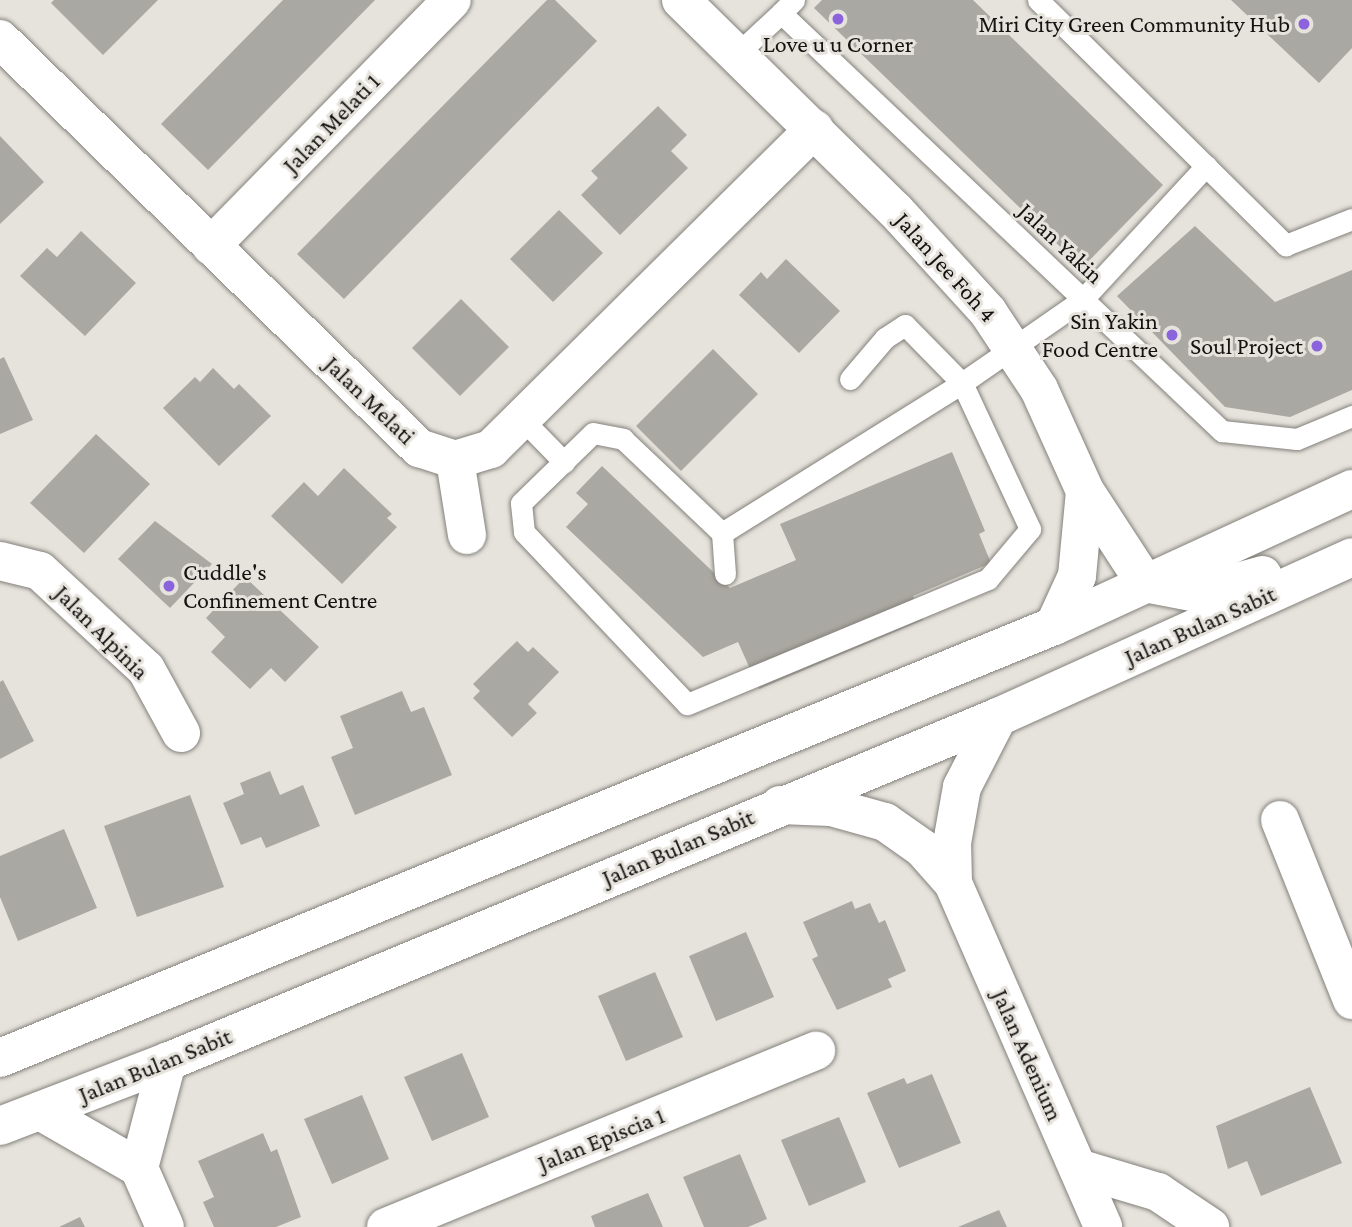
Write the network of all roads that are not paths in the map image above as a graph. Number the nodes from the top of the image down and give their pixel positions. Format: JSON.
{"nodes":[{"id":1,"x":452,"y":0,"type":"edge"},
{"id":2,"x":681,"y":0,"type":"edge"},
{"id":3,"x":1038,"y":0,"type":"edge"},
{"id":4,"x":787,"y":7,"type":"edge"},
{"id":5,"x":0,"y":39,"type":"edge"},
{"id":6,"x":737,"y":54,"type":"junction"},
{"id":7,"x":814,"y":129,"type":"junction"},
{"id":8,"x":1206,"y":166,"type":"junction"},
{"id":9,"x":1352,"y":219,"type":"edge"},
{"id":10,"x":211,"y":246,"type":"junction"},
{"id":11,"x":1082,"y":300,"type":"junction"},
{"id":12,"x":1015,"y":348,"type":"junction"},
{"id":13,"x":850,"y":379,"type":"dead end"},
{"id":14,"x":962,"y":383,"type":"junction"},
{"id":15,"x":1352,"y":416,"type":"edge"},
{"id":16,"x":523,"y":419,"type":"junction"},
{"id":17,"x":455,"y":460,"type":"junction"},
{"id":18,"x":564,"y":462,"type":"junction"},
{"id":19,"x":1352,"y":489,"type":"edge"},
{"id":20,"x":1085,"y":491,"type":"junction"},
{"id":21,"x":722,"y":533,"type":"junction"},
{"id":22,"x":467,"y":535,"type":"dead end"},
{"id":23,"x":1346,"y":560,"type":"edge"},
{"id":24,"x":0,"y":561,"type":"edge"},
{"id":25,"x":724,"y":574,"type":"dead end"},
{"id":26,"x":1145,"y":583,"type":"junction"},
{"id":27,"x":1054,"y":626,"type":"junction"},
{"id":28,"x":998,"y":716,"type":"junction"},
{"id":29,"x":181,"y":733,"type":"dead end"},
{"id":30,"x":778,"y":805,"type":"junction"},
{"id":31,"x":1280,"y":820,"type":"dead end"},
{"id":32,"x":953,"y":883,"type":"junction"},
{"id":33,"x":1352,"y":1000,"type":"edge"},
{"id":34,"x":816,"y":1051,"type":"dead end"},
{"id":35,"x":0,"y":1058,"type":"edge"},
{"id":36,"x":167,"y":1062,"type":"junction"},
{"id":37,"x":40,"y":1111,"type":"junction"},
{"id":38,"x":0,"y":1126,"type":"edge"},
{"id":39,"x":139,"y":1168,"type":"junction"},
{"id":40,"x":1078,"y":1168,"type":"junction"},
{"id":41,"x":165,"y":1227,"type":"edge"},
{"id":42,"x":386,"y":1227,"type":"edge"},
{"id":43,"x":1103,"y":1227,"type":"edge"},
{"id":44,"x":1209,"y":1227,"type":"edge"}],
"edges":[{"from":1,"to":10,"type":"street","name":"Jalan Melati 1"},
{"from":2,"to":6,"type":"street","name":"Jalan Jee Foh 4"},
{"from":3,"to":8,"type":"lane"},
{"from":4,"to":6,"type":"lane"},
{"from":4,"to":11,"type":"lane","name":"Jalan Yakin"},
{"from":5,"to":10,"type":"street","name":"Jalan Melati"},
{"from":6,"to":7,"type":"street","name":"Jalan Jee Foh 4"},
{"from":7,"to":12,"type":"street","name":"Jalan Jee Foh 4"},
{"from":7,"to":16,"type":"street"},
{"from":8,"to":9,"type":"lane"},
{"from":8,"to":11,"type":"lane"},
{"from":10,"to":17,"type":"street","name":"Jalan Melati"},
{"from":11,"to":12,"type":"lane"},
{"from":11,"to":15,"type":"lane","name":"Jalan Yakin"},
{"from":12,"to":14,"type":"lane"},
{"from":12,"to":20,"type":"street","name":"Jalan Jee Foh 4"},
{"from":13,"to":14,"type":"lane"},
{"from":14,"to":18,"type":"lane"},
{"from":14,"to":21,"type":"lane"},
{"from":16,"to":17,"type":"street"},
{"from":16,"to":18,"type":"lane"},
{"from":17,"to":22,"type":"street"},
{"from":18,"to":21,"type":"lane"},
{"from":19,"to":26,"type":"street"},
{"from":20,"to":26,"type":"street","name":"Jalan Jee Foh 4"},
{"from":20,"to":27,"type":"street"},
{"from":21,"to":25,"type":"lane"},
{"from":23,"to":26,"type":"street"},
{"from":23,"to":28,"type":"street","name":"Jalan Bulan Sabit"},
{"from":24,"to":29,"type":"street","name":"Jalan Alpinia"},
{"from":26,"to":27,"type":"street"},
{"from":27,"to":35,"type":"street"},
{"from":28,"to":30,"type":"street","name":"Jalan Bulan Sabit"},
{"from":28,"to":32,"type":"street","name":"Jalan Adenium"},
{"from":30,"to":32,"type":"street","name":"Jalan Adenium"},
{"from":30,"to":36,"type":"street","name":"Jalan Bulan Sabit"},
{"from":31,"to":33,"type":"street"},
{"from":32,"to":40,"type":"street","name":"Jalan Adenium"},
{"from":34,"to":42,"type":"street","name":"Jalan Episcia 1"},
{"from":36,"to":37,"type":"street","name":"Jalan Bulan Sabit"},
{"from":36,"to":39,"type":"street"},
{"from":37,"to":38,"type":"street","name":"Jalan Bulan Sabit"},
{"from":37,"to":39,"type":"street"},
{"from":39,"to":41,"type":"street"},
{"from":40,"to":43,"type":"street","name":"Jalan Adenium"},
{"from":40,"to":44,"type":"street"}]}
